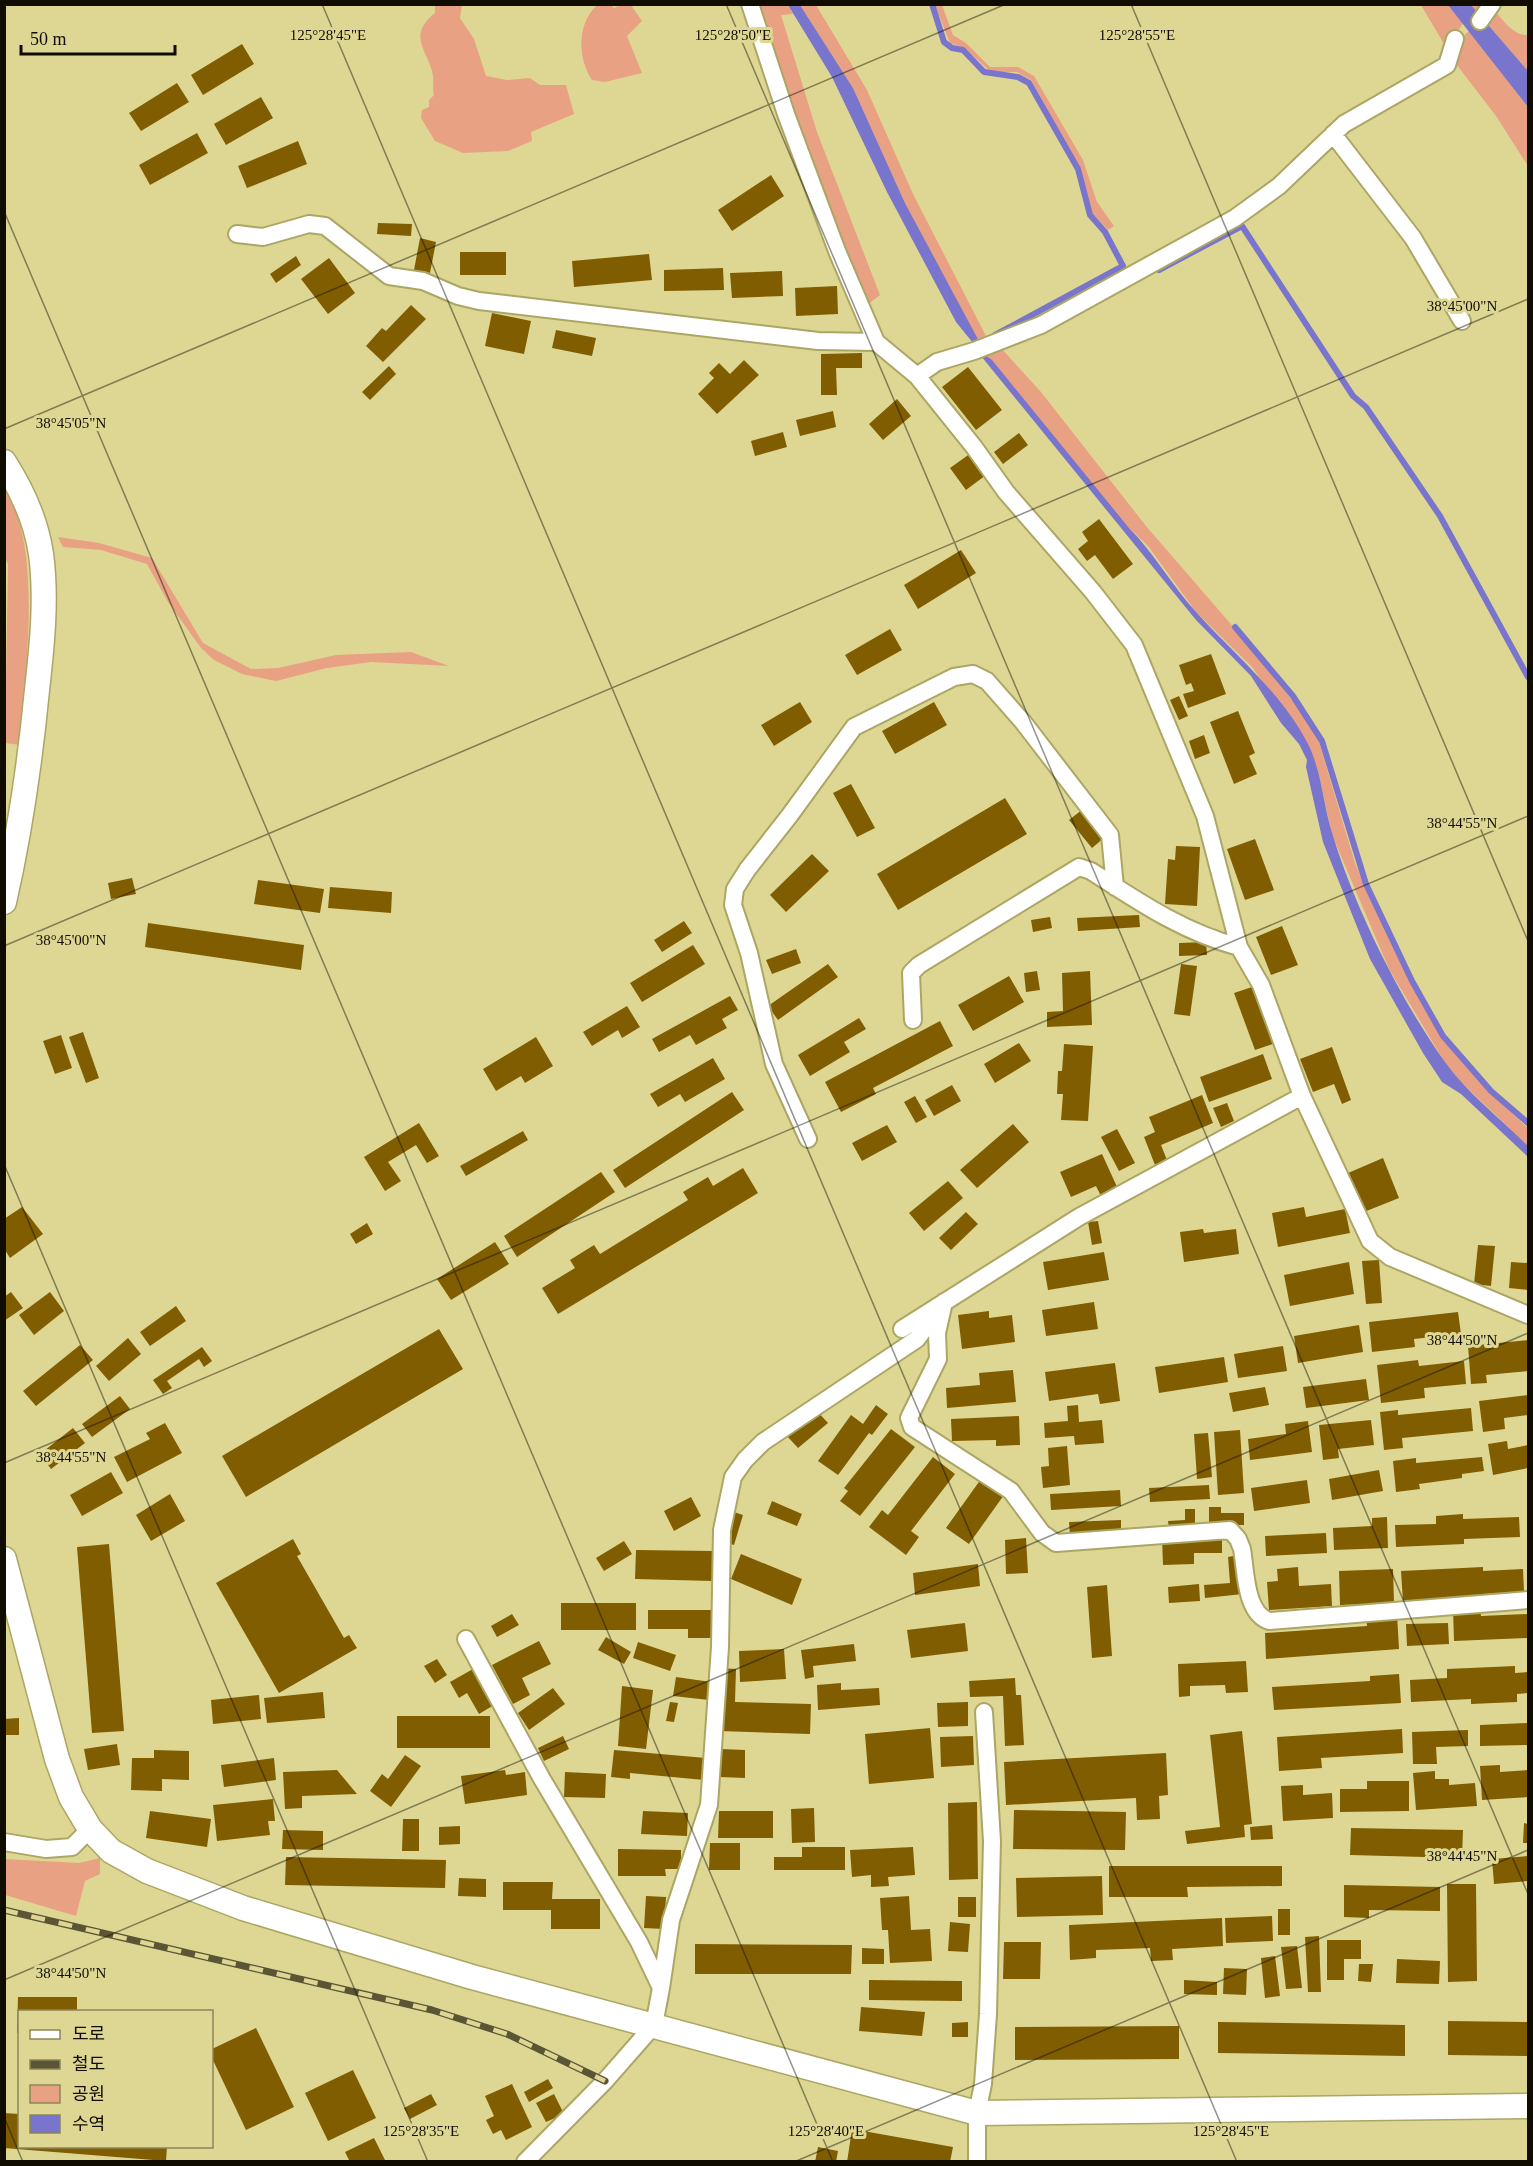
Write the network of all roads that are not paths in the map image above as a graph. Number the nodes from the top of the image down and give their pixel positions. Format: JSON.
{"nodes":[{"id":1,"x":750,"y":4,"type":"edge"},
{"id":2,"x":1492,"y":4,"type":"edge"},
{"id":3,"x":1480,"y":21,"type":"dead end"},
{"id":4,"x":1455,"y":39,"type":"dead end"},
{"id":5,"x":1333,"y":134,"type":"junction"},
{"id":6,"x":237,"y":234,"type":"dead end"},
{"id":7,"x":1462,"y":321,"type":"dead end"},
{"id":8,"x":876,"y":342,"type":"junction"},
{"id":9,"x":917,"y":376,"type":"junction"},
{"id":10,"x":4,"y":462,"type":"edge"},
{"id":11,"x":11,"y":832,"type":"edge"},
{"id":12,"x":1115,"y":886,"type":"junction"},
{"id":13,"x":4,"y":902,"type":"edge"},
{"id":14,"x":1239,"y":946,"type":"junction"},
{"id":15,"x":913,"y":1020,"type":"dead end"},
{"id":16,"x":1302,"y":1096,"type":"junction"},
{"id":17,"x":808,"y":1139,"type":"dead end"},
{"id":18,"x":944,"y":1302,"type":"junction"},
{"id":19,"x":1528,"y":1315,"type":"edge"},
{"id":20,"x":902,"y":1329,"type":"dead end"},
{"id":21,"x":4,"y":1558,"type":"edge"},
{"id":22,"x":1528,"y":1600,"type":"edge"},
{"id":23,"x":466,"y":1639,"type":"dead end"},
{"id":24,"x":984,"y":1712,"type":"dead end"},
{"id":25,"x":90,"y":1829,"type":"junction"},
{"id":26,"x":4,"y":1842,"type":"edge"},
{"id":27,"x":661,"y":1988,"type":"junction"},
{"id":28,"x":654,"y":2025,"type":"junction"},
{"id":29,"x":1528,"y":2106,"type":"edge"},
{"id":30,"x":977,"y":2113,"type":"junction"},
{"id":31,"x":525,"y":2162,"type":"edge"},
{"id":32,"x":977,"y":2162,"type":"edge"}],
"edges":[{"from":1,"to":8,"type":"street"},
{"from":2,"to":3,"type":"street"},
{"from":4,"to":5,"type":"street"},
{"from":5,"to":7,"type":"street"},
{"from":5,"to":9,"type":"street"},
{"from":6,"to":8,"type":"street"},
{"from":8,"to":9,"type":"street"},
{"from":9,"to":14,"type":"street"},
{"from":10,"to":11,"type":"street"},
{"from":11,"to":13,"type":"street"},
{"from":12,"to":14,"type":"street"},
{"from":12,"to":15,"type":"street"},
{"from":12,"to":17,"type":"street"},
{"from":14,"to":16,"type":"street"},
{"from":16,"to":18,"type":"street"},
{"from":16,"to":19,"type":"street"},
{"from":18,"to":20,"type":"street"},
{"from":18,"to":22,"type":"street"},
{"from":18,"to":27,"type":"street"},
{"from":21,"to":25,"type":"street"},
{"from":23,"to":27,"type":"street"},
{"from":24,"to":30,"type":"street"},
{"from":25,"to":26,"type":"street"},
{"from":25,"to":28,"type":"street"},
{"from":27,"to":28,"type":"street"},
{"from":28,"to":30,"type":"street"},
{"from":28,"to":31,"type":"street"},
{"from":29,"to":30,"type":"street"},
{"from":30,"to":32,"type":"street"}]}
